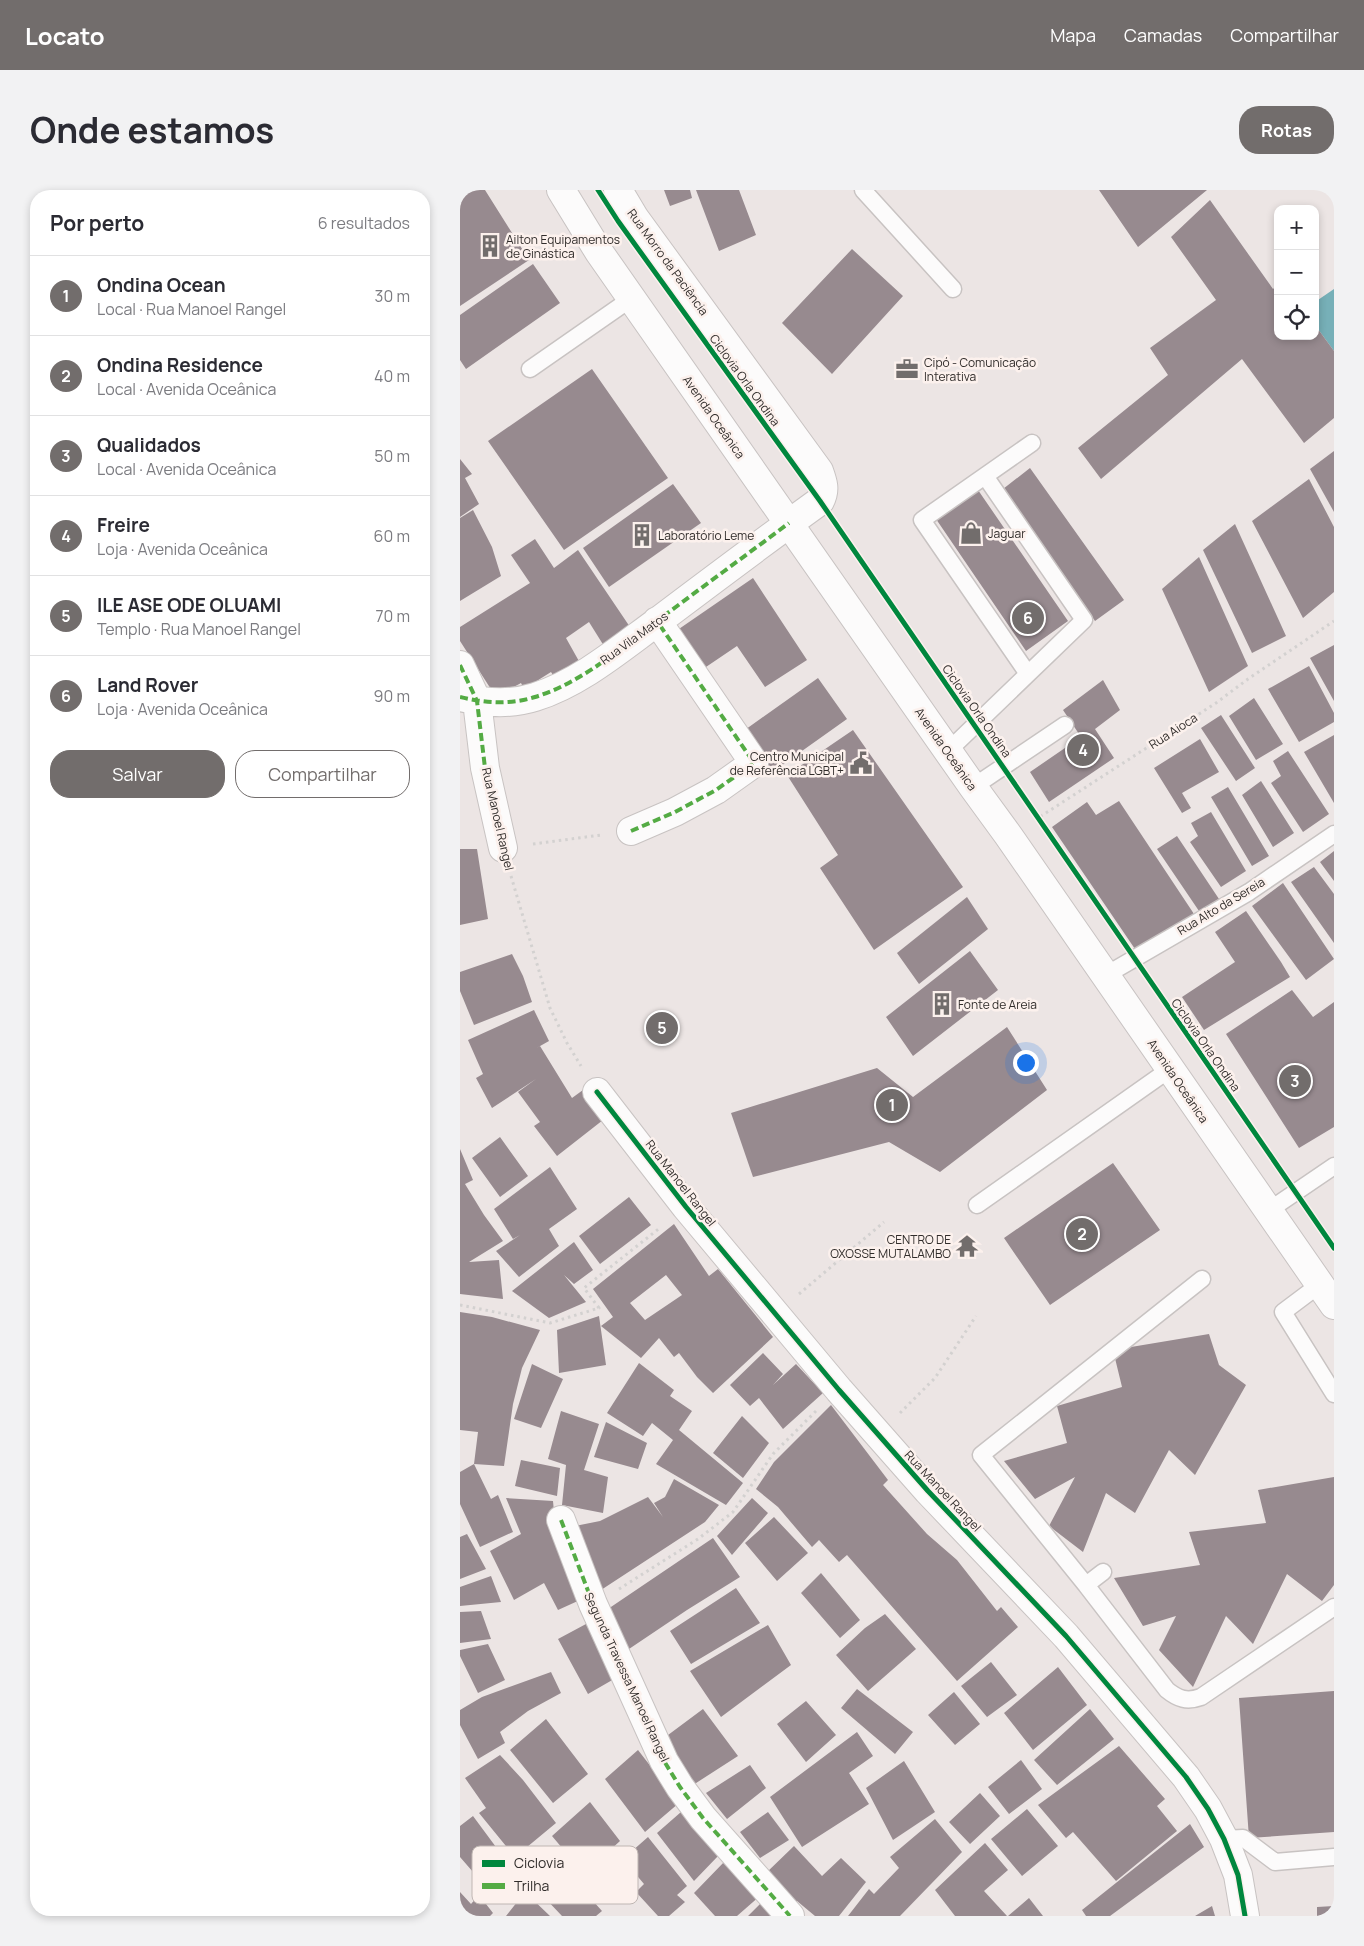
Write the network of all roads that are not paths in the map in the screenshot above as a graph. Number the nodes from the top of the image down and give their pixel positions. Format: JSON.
{"nodes":[{"id":1,"x":561,"y":190,"type":"edge"},
{"id":2,"x":618,"y":190,"type":"edge"},
{"id":3,"x":862,"y":190,"type":"edge"},
{"id":4,"x":953,"y":290,"type":"dead end"},
{"id":5,"x":632,"y":298,"type":"junction"},
{"id":6,"x":530,"y":369,"type":"dead end"},
{"id":7,"x":1032,"y":443,"type":"dead end"},
{"id":8,"x":985,"y":476,"type":"junction"},
{"id":9,"x":789,"y":523,"type":"junction"},
{"id":10,"x":657,"y":621,"type":"junction"},
{"id":11,"x":460,"y":665,"type":"edge"},
{"id":12,"x":1028,"y":674,"type":"junction"},
{"id":13,"x":469,"y":699,"type":"edge"},
{"id":14,"x":1064,"y":725,"type":"dead end"},
{"id":15,"x":948,"y":751,"type":"junction"},
{"id":16,"x":972,"y":787,"type":"junction"},
{"id":17,"x":630,"y":831,"type":"road end"},
{"id":18,"x":1334,"y":834,"type":"edge"},
{"id":19,"x":503,"y":848,"type":"road end"},
{"id":20,"x":1106,"y":975,"type":"junction"},
{"id":21,"x":1170,"y":1069,"type":"junction"},
{"id":22,"x":597,"y":1092,"type":"road end"},
{"id":23,"x":1334,"y":1166,"type":"edge"},
{"id":24,"x":977,"y":1204,"type":"dead end"},
{"id":25,"x":1268,"y":1211,"type":"junction"},
{"id":26,"x":1202,"y":1279,"type":"dead end"},
{"id":27,"x":1327,"y":1295,"type":"edge"},
{"id":28,"x":1334,"y":1394,"type":"edge"},
{"id":29,"x":561,"y":1520,"type":"dead end"},
{"id":30,"x":1103,"y":1572,"type":"dead end"},
{"id":31,"x":1086,"y":1585,"type":"junction"},
{"id":32,"x":1334,"y":1607,"type":"edge"},
{"id":33,"x":1224,"y":1839,"type":"junction"},
{"id":34,"x":1334,"y":1858,"type":"edge"},
{"id":35,"x":790,"y":1916,"type":"edge"},
{"id":36,"x":1245,"y":1916,"type":"edge"}],
"edges":[{"from":1,"to":5,"type":"street","name":"Avenida Oceânica"},
{"from":2,"to":9,"type":"street","name":"Rua Morro da Paciência"},
{"from":3,"to":4,"type":"lane"},
{"from":5,"to":6,"type":"lane"},
{"from":5,"to":9,"type":"street","name":"Avenida Oceânica"},
{"from":7,"to":8,"type":"lane"},
{"from":8,"to":12,"type":"lane"},
{"from":8,"to":12,"type":"lane"},
{"from":9,"to":10,"type":"street","name":"Rua Vila Matos"},
{"from":9,"to":15,"type":"street","name":"Avenida Oceânica"},
{"from":10,"to":13,"type":"street","name":"Rua Vila Matos"},
{"from":10,"to":17,"type":"street"},
{"from":11,"to":13,"type":"street","name":"Rua Manoel Rangel"},
{"from":12,"to":15,"type":"lane"},
{"from":13,"to":19,"type":"street","name":"Rua Manoel Rangel"},
{"from":14,"to":16,"type":"lane"},
{"from":15,"to":16,"type":"street","name":"Avenida Oceânica"},
{"from":16,"to":20,"type":"street","name":"Avenida Oceânica"},
{"from":18,"to":20,"type":"lane","name":"Rua Alto da Sereia"},
{"from":20,"to":21,"type":"street","name":"Avenida Oceânica"},
{"from":21,"to":24,"type":"lane"},
{"from":21,"to":25,"type":"street","name":"Avenida Oceânica"},
{"from":22,"to":33,"type":"street","name":"Rua Manoel Rangel"},
{"from":23,"to":25,"type":"lane"},
{"from":25,"to":27,"type":"street","name":"Avenida Oceânica"},
{"from":26,"to":31,"type":"lane"},
{"from":27,"to":28,"type":"lane"},
{"from":29,"to":35,"type":"street","name":"Segunda Travessa Manoel Rangel"},
{"from":30,"to":31,"type":"lane"},
{"from":31,"to":32,"type":"lane"},
{"from":33,"to":34,"type":"lane"},
{"from":33,"to":36,"type":"street","name":"Rua Manoel Rangel"}]}
